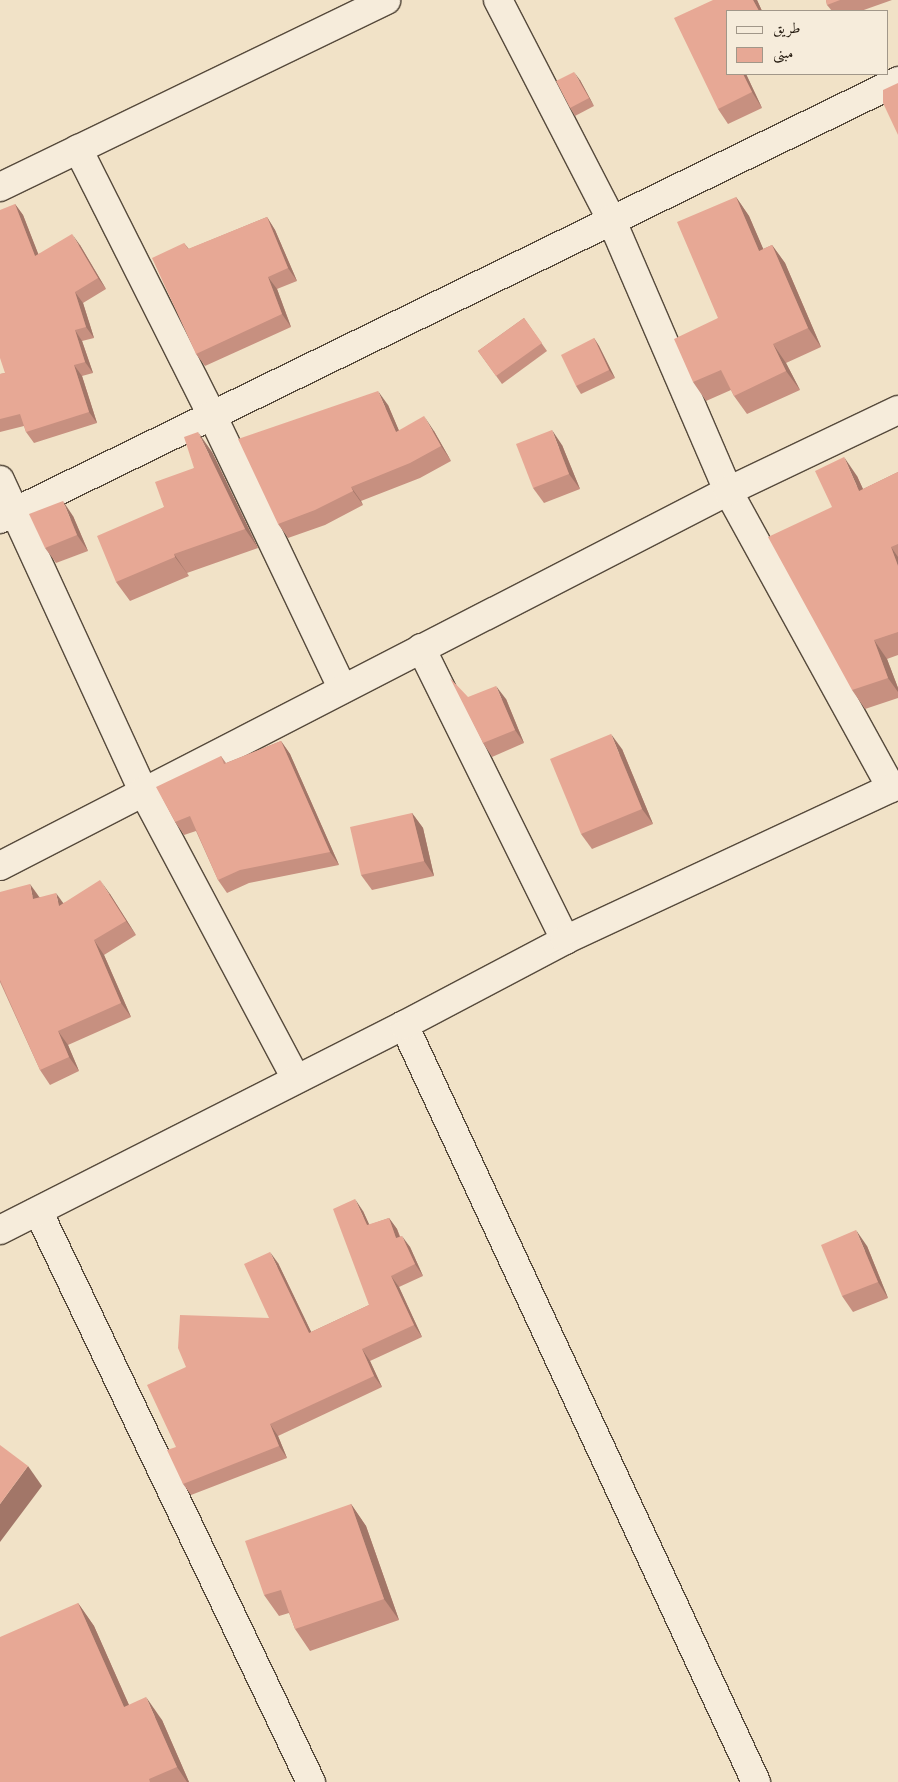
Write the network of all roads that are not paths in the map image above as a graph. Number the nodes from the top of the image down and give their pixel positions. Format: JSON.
{"nodes":[{"id":1,"x":386,"y":0,"type":"edge"},
{"id":2,"x":498,"y":0,"type":"edge"},
{"id":3,"x":898,"y":81,"type":"edge"},
{"id":4,"x":78,"y":149,"type":"junction"},
{"id":5,"x":0,"y":187,"type":"edge"},
{"id":6,"x":611,"y":219,"type":"junction"},
{"id":7,"x":898,"y":410,"type":"edge"},
{"id":8,"x":212,"y":415,"type":"junction"},
{"id":9,"x":0,"y":480,"type":"edge"},
{"id":10,"x":728,"y":491,"type":"junction"},
{"id":11,"x":7,"y":516,"type":"edge"},
{"id":12,"x":422,"y":648,"type":"junction"},
{"id":13,"x":342,"y":688,"type":"junction"},
{"id":14,"x":895,"y":786,"type":"edge"},
{"id":15,"x":143,"y":791,"type":"junction"},
{"id":16,"x":0,"y":866,"type":"edge"},
{"id":17,"x":565,"y":940,"type":"junction"},
{"id":18,"x":404,"y":1026,"type":"junction"},
{"id":19,"x":296,"y":1079,"type":"junction"},
{"id":20,"x":38,"y":1211,"type":"junction"},
{"id":21,"x":0,"y":1230,"type":"edge"},
{"id":22,"x":311,"y":1782,"type":"edge"},
{"id":23,"x":756,"y":1782,"type":"edge"}],
"edges":[{"from":1,"to":4,"type":"street"},
{"from":2,"to":6,"type":"street"},
{"from":3,"to":6,"type":"street"},
{"from":4,"to":5,"type":"street"},
{"from":4,"to":8,"type":"street"},
{"from":6,"to":8,"type":"street"},
{"from":6,"to":10,"type":"street"},
{"from":7,"to":10,"type":"street"},
{"from":8,"to":11,"type":"street"},
{"from":8,"to":13,"type":"street"},
{"from":9,"to":11,"type":"street"},
{"from":10,"to":12,"type":"street"},
{"from":10,"to":14,"type":"street"},
{"from":11,"to":15,"type":"street"},
{"from":12,"to":13,"type":"street"},
{"from":12,"to":17,"type":"street"},
{"from":13,"to":15,"type":"street"},
{"from":14,"to":17,"type":"street"},
{"from":15,"to":16,"type":"street"},
{"from":15,"to":19,"type":"street"},
{"from":17,"to":18,"type":"street"},
{"from":18,"to":19,"type":"street"},
{"from":18,"to":23,"type":"street"},
{"from":19,"to":20,"type":"street"},
{"from":20,"to":21,"type":"street"},
{"from":20,"to":22,"type":"street"}]}
